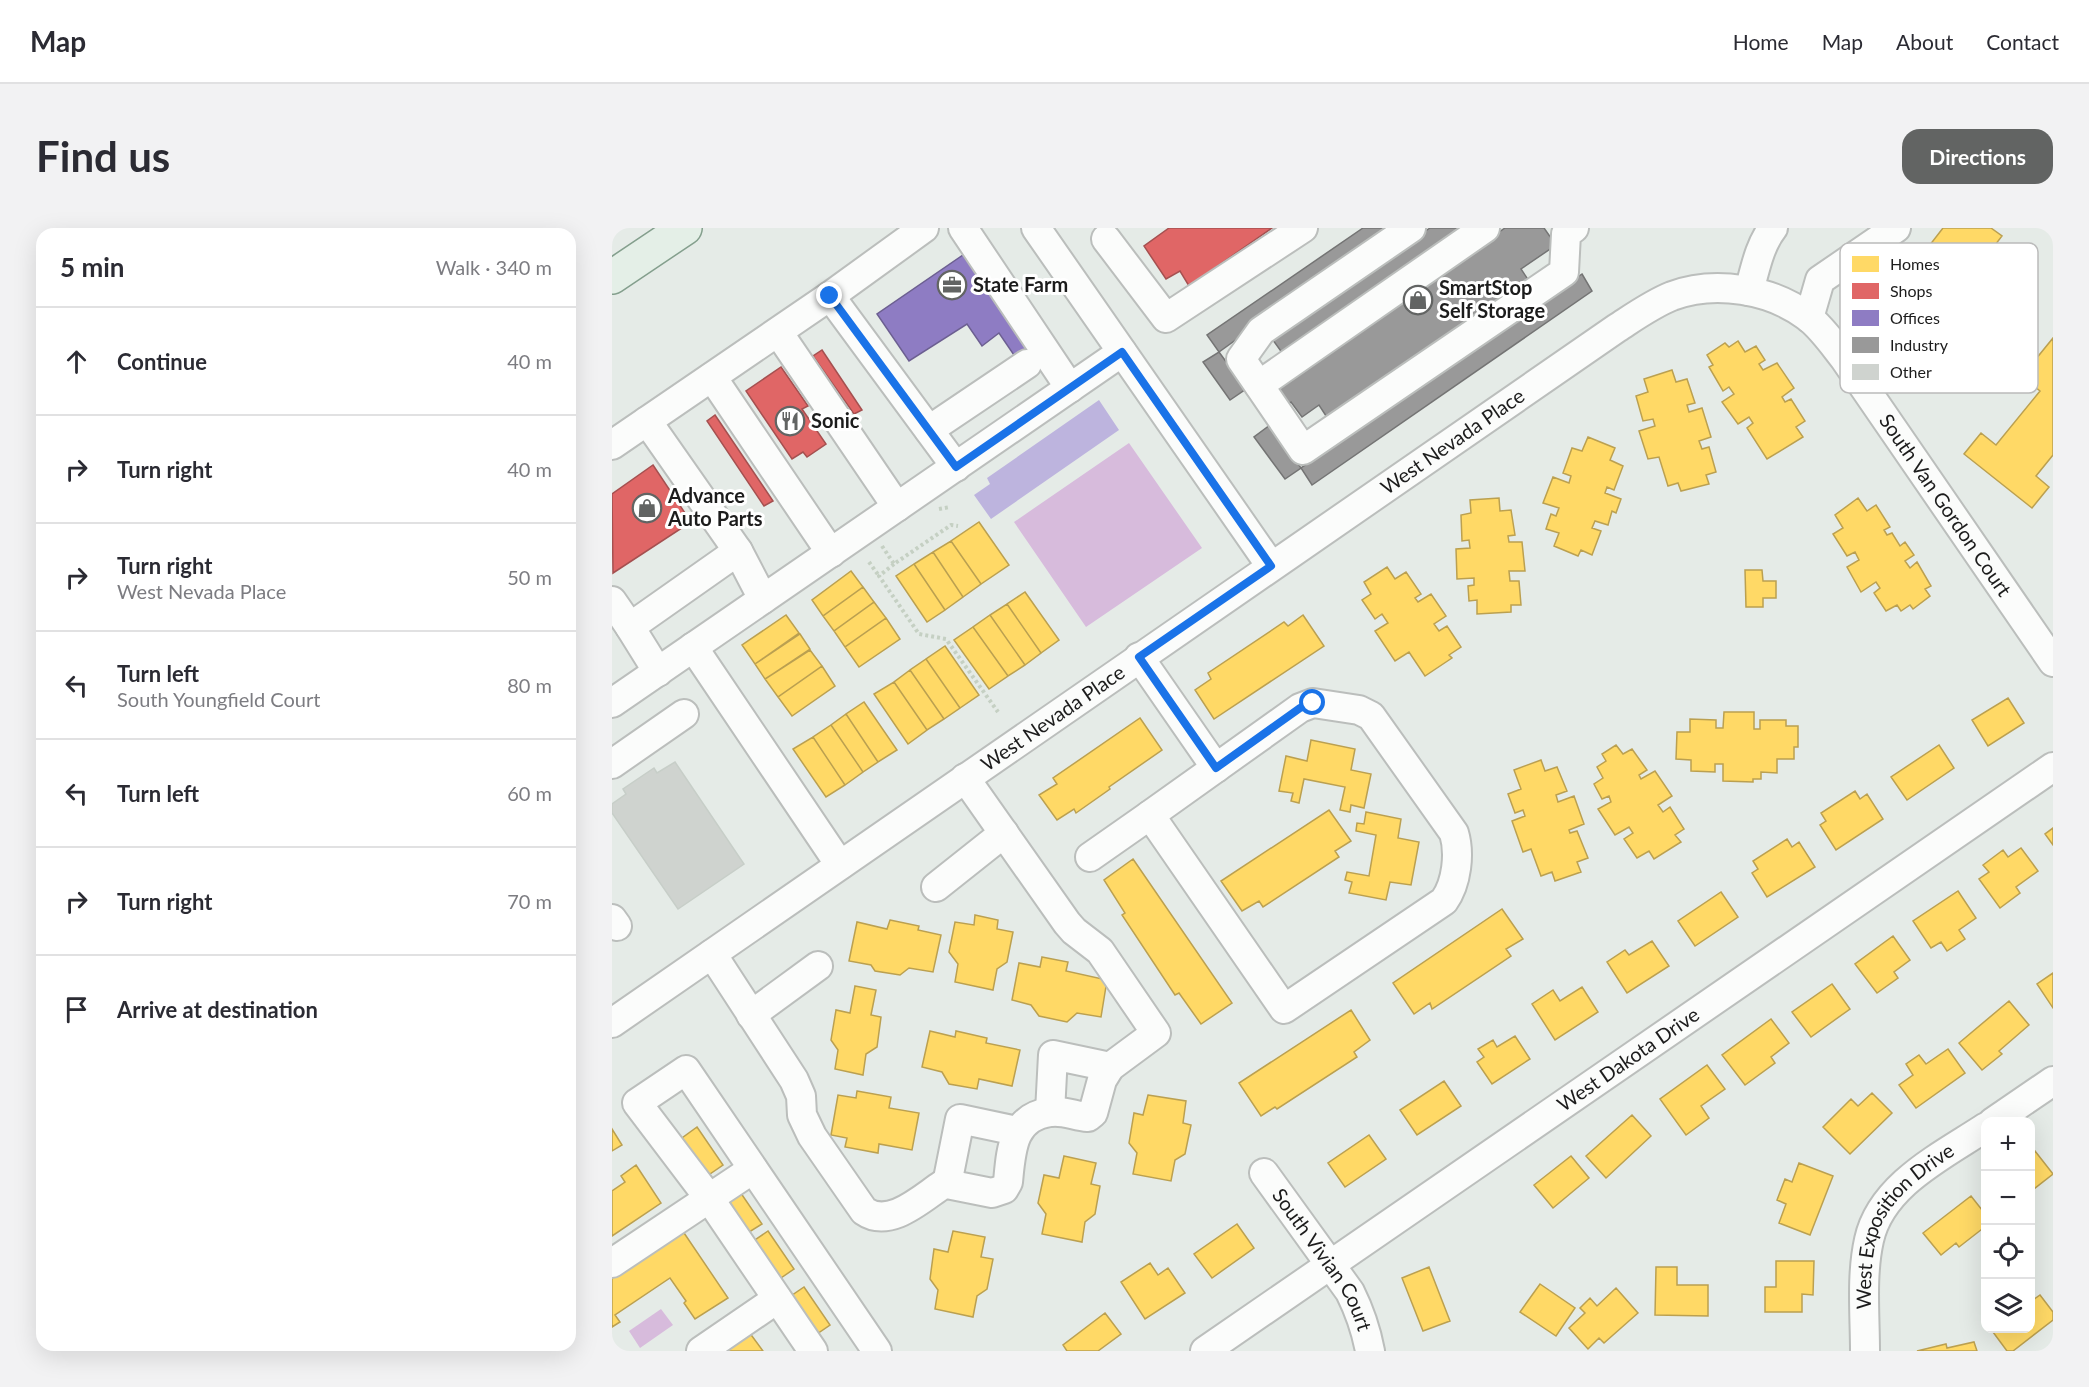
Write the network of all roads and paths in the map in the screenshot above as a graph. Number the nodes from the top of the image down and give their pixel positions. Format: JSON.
{"nodes":[{"id":1,"x":685,"y":228,"type":"edge"},
{"id":2,"x":924,"y":228,"type":"edge"},
{"id":3,"x":963,"y":228,"type":"edge"},
{"id":4,"x":1036,"y":228,"type":"edge"},
{"id":5,"x":1303,"y":228,"type":"edge"},
{"id":6,"x":1411,"y":228,"type":"edge"},
{"id":7,"x":1485,"y":228,"type":"edge"},
{"id":8,"x":1773,"y":228,"type":"edge"},
{"id":9,"x":1896,"y":228,"type":"edge"},
{"id":10,"x":1567,"y":230,"type":"edge"},
{"id":11,"x":1109,"y":232,"type":"edge"},
{"id":12,"x":1874,"y":243,"type":"edge"},
{"id":13,"x":1840,"y":266,"type":"edge"},
{"id":14,"x":612,"y":277,"type":"edge"},
{"id":15,"x":1749,"y":291,"type":"junction"},
{"id":16,"x":830,"y":296,"type":"junction"},
{"id":17,"x":1809,"y":318,"type":"junction"},
{"id":18,"x":778,"y":332,"type":"junction"},
{"id":19,"x":1122,"y":352,"type":"junction"},
{"id":20,"x":1840,"y":353,"type":"edge"},
{"id":21,"x":1027,"y":364,"type":"dead end"},
{"id":22,"x":712,"y":377,"type":"junction"},
{"id":23,"x":1259,"y":385,"type":"junction"},
{"id":24,"x":1070,"y":388,"type":"junction"},
{"id":25,"x":1868,"y":393,"type":"edge"},
{"id":26,"x":647,"y":422,"type":"junction"},
{"id":27,"x":929,"y":430,"type":"junction"},
{"id":28,"x":612,"y":445,"type":"edge"},
{"id":29,"x":956,"y":467,"type":"junction"},
{"id":30,"x":897,"y":507,"type":"junction"},
{"id":31,"x":950,"y":507,"type":"dead end"},
{"id":32,"x":932,"y":510,"type":"dead end"},
{"id":33,"x":958,"y":526,"type":"dead end"},
{"id":34,"x":890,"y":539,"type":"dead end"},
{"id":35,"x":738,"y":551,"type":"junction"},
{"id":36,"x":831,"y":553,"type":"junction"},
{"id":37,"x":869,"y":562,"type":"dead end"},
{"id":38,"x":894,"y":564,"type":"junction"},
{"id":39,"x":1271,"y":566,"type":"junction"},
{"id":40,"x":879,"y":576,"type":"junction"},
{"id":41,"x":763,"y":600,"type":"junction"},
{"id":42,"x":612,"y":601,"type":"edge"},
{"id":43,"x":630,"y":627,"type":"junction"},
{"id":44,"x":693,"y":647,"type":"junction"},
{"id":45,"x":1139,"y":657,"type":"junction"},
{"id":46,"x":2053,"y":662,"type":"edge"},
{"id":47,"x":658,"y":672,"type":"junction"},
{"id":48,"x":612,"y":704,"type":"edge"},
{"id":49,"x":998,"y":712,"type":"dead end"},
{"id":50,"x":684,"y":714,"type":"dead end"},
{"id":51,"x":612,"y":764,"type":"edge"},
{"id":52,"x":2053,"y":767,"type":"edge"},
{"id":53,"x":1216,"y":768,"type":"junction"},
{"id":54,"x":965,"y":778,"type":"junction"},
{"id":55,"x":1150,"y":815,"type":"junction"},
{"id":56,"x":1004,"y":834,"type":"junction"},
{"id":57,"x":1089,"y":857,"type":"dead end"},
{"id":58,"x":840,"y":865,"type":"junction"},
{"id":59,"x":936,"y":887,"type":"dead end"},
{"id":60,"x":712,"y":954,"type":"junction"},
{"id":61,"x":818,"y":966,"type":"dead end"},
{"id":62,"x":752,"y":1015,"type":"junction"},
{"id":63,"x":612,"y":1023,"type":"edge"},
{"id":64,"x":1110,"y":1067,"type":"junction"},
{"id":65,"x":2053,"y":1081,"type":"edge"},
{"id":66,"x":1050,"y":1112,"type":"junction"},
{"id":67,"x":2000,"y":1117,"type":"edge"},
{"id":68,"x":1981,"y":1130,"type":"edge"},
{"id":69,"x":1017,"y":1131,"type":"junction"},
{"id":70,"x":753,"y":1170,"type":"junction"},
{"id":71,"x":1264,"y":1173,"type":"dead end"},
{"id":72,"x":947,"y":1184,"type":"junction"},
{"id":73,"x":709,"y":1198,"type":"junction"},
{"id":74,"x":612,"y":1263,"type":"edge"},
{"id":75,"x":1330,"y":1265,"type":"junction"},
{"id":76,"x":777,"y":1299,"type":"junction"},
{"id":77,"x":701,"y":1351,"type":"edge"},
{"id":78,"x":813,"y":1351,"type":"edge"},
{"id":79,"x":877,"y":1351,"type":"edge"},
{"id":80,"x":1205,"y":1351,"type":"edge"},
{"id":81,"x":1370,"y":1351,"type":"edge"},
{"id":82,"x":1865,"y":1351,"type":"edge"}],
"edges":[{"from":1,"to":14,"type":"main road"},
{"from":2,"to":16,"type":"street"},
{"from":3,"to":24,"type":"street"},
{"from":4,"to":19,"type":"street"},
{"from":5,"to":11,"type":"street"},
{"from":6,"to":23,"type":"street"},
{"from":7,"to":23,"type":"street"},
{"from":8,"to":15,"type":"street"},
{"from":9,"to":12,"type":"street"},
{"from":10,"to":23,"type":"street"},
{"from":13,"to":17,"type":"street"},
{"from":15,"to":17,"type":"street","name":"South Van Gordon Court"},
{"from":15,"to":39,"type":"street","name":"West Nevada Place"},
{"from":16,"to":18,"type":"street"},
{"from":16,"to":27,"type":"street"},
{"from":17,"to":20,"type":"street","name":"South Van Gordon Court"},
{"from":18,"to":22,"type":"street"},
{"from":18,"to":30,"type":"street"},
{"from":19,"to":24,"type":"street"},
{"from":19,"to":39,"type":"street"},
{"from":21,"to":27,"type":"street"},
{"from":22,"to":26,"type":"street"},
{"from":22,"to":36,"type":"street"},
{"from":24,"to":29,"type":"street"},
{"from":25,"to":46,"type":"street","name":"South Van Gordon Court"},
{"from":26,"to":28,"type":"street"},
{"from":26,"to":35,"type":"street"},
{"from":27,"to":29,"type":"street"},
{"from":29,"to":30,"type":"street"},
{"from":30,"to":36,"type":"street"},
{"from":31,"to":32,"type":"path"},
{"from":33,"to":38,"type":"path"},
{"from":34,"to":38,"type":"path"},
{"from":35,"to":41,"type":"street"},
{"from":35,"to":43,"type":"street"},
{"from":36,"to":41,"type":"street"},
{"from":37,"to":40,"type":"path"},
{"from":38,"to":40,"type":"path"},
{"from":39,"to":45,"type":"street","name":"West Nevada Place"},
{"from":40,"to":49,"type":"path"},
{"from":41,"to":44,"type":"street"},
{"from":42,"to":43,"type":"street"},
{"from":43,"to":47,"type":"street"},
{"from":44,"to":47,"type":"street"},
{"from":44,"to":58,"type":"street"},
{"from":45,"to":53,"type":"street"},
{"from":45,"to":54,"type":"street","name":"West Nevada Place"},
{"from":47,"to":48,"type":"street"},
{"from":50,"to":51,"type":"street"},
{"from":52,"to":75,"type":"street","name":"West Dakota Drive"},
{"from":53,"to":55,"type":"street"},
{"from":53,"to":55,"type":"street"},
{"from":54,"to":56,"type":"street"},
{"from":54,"to":58,"type":"street","name":"West Nevada Place"},
{"from":55,"to":57,"type":"street"},
{"from":56,"to":59,"type":"street"},
{"from":56,"to":64,"type":"street"},
{"from":58,"to":60,"type":"street","name":"West Nevada Place"},
{"from":60,"to":62,"type":"street"},
{"from":60,"to":63,"type":"street","name":"West Nevada Place"},
{"from":61,"to":62,"type":"street"},
{"from":62,"to":72,"type":"street"},
{"from":64,"to":66,"type":"street"},
{"from":64,"to":66,"type":"street"},
{"from":65,"to":67,"type":"street"},
{"from":66,"to":69,"type":"street"},
{"from":68,"to":82,"type":"street","name":"West Exposition Drive"},
{"from":69,"to":72,"type":"street"},
{"from":69,"to":72,"type":"street"},
{"from":70,"to":73,"type":"street"},
{"from":70,"to":73,"type":"street"},
{"from":70,"to":79,"type":"street"},
{"from":71,"to":75,"type":"street","name":"South Vivian Court"},
{"from":73,"to":74,"type":"street"},
{"from":73,"to":76,"type":"street"},
{"from":75,"to":80,"type":"street","name":"West Dakota Drive"},
{"from":75,"to":81,"type":"street","name":"South Vivian Court"},
{"from":76,"to":77,"type":"street"},
{"from":76,"to":78,"type":"street"}]}
